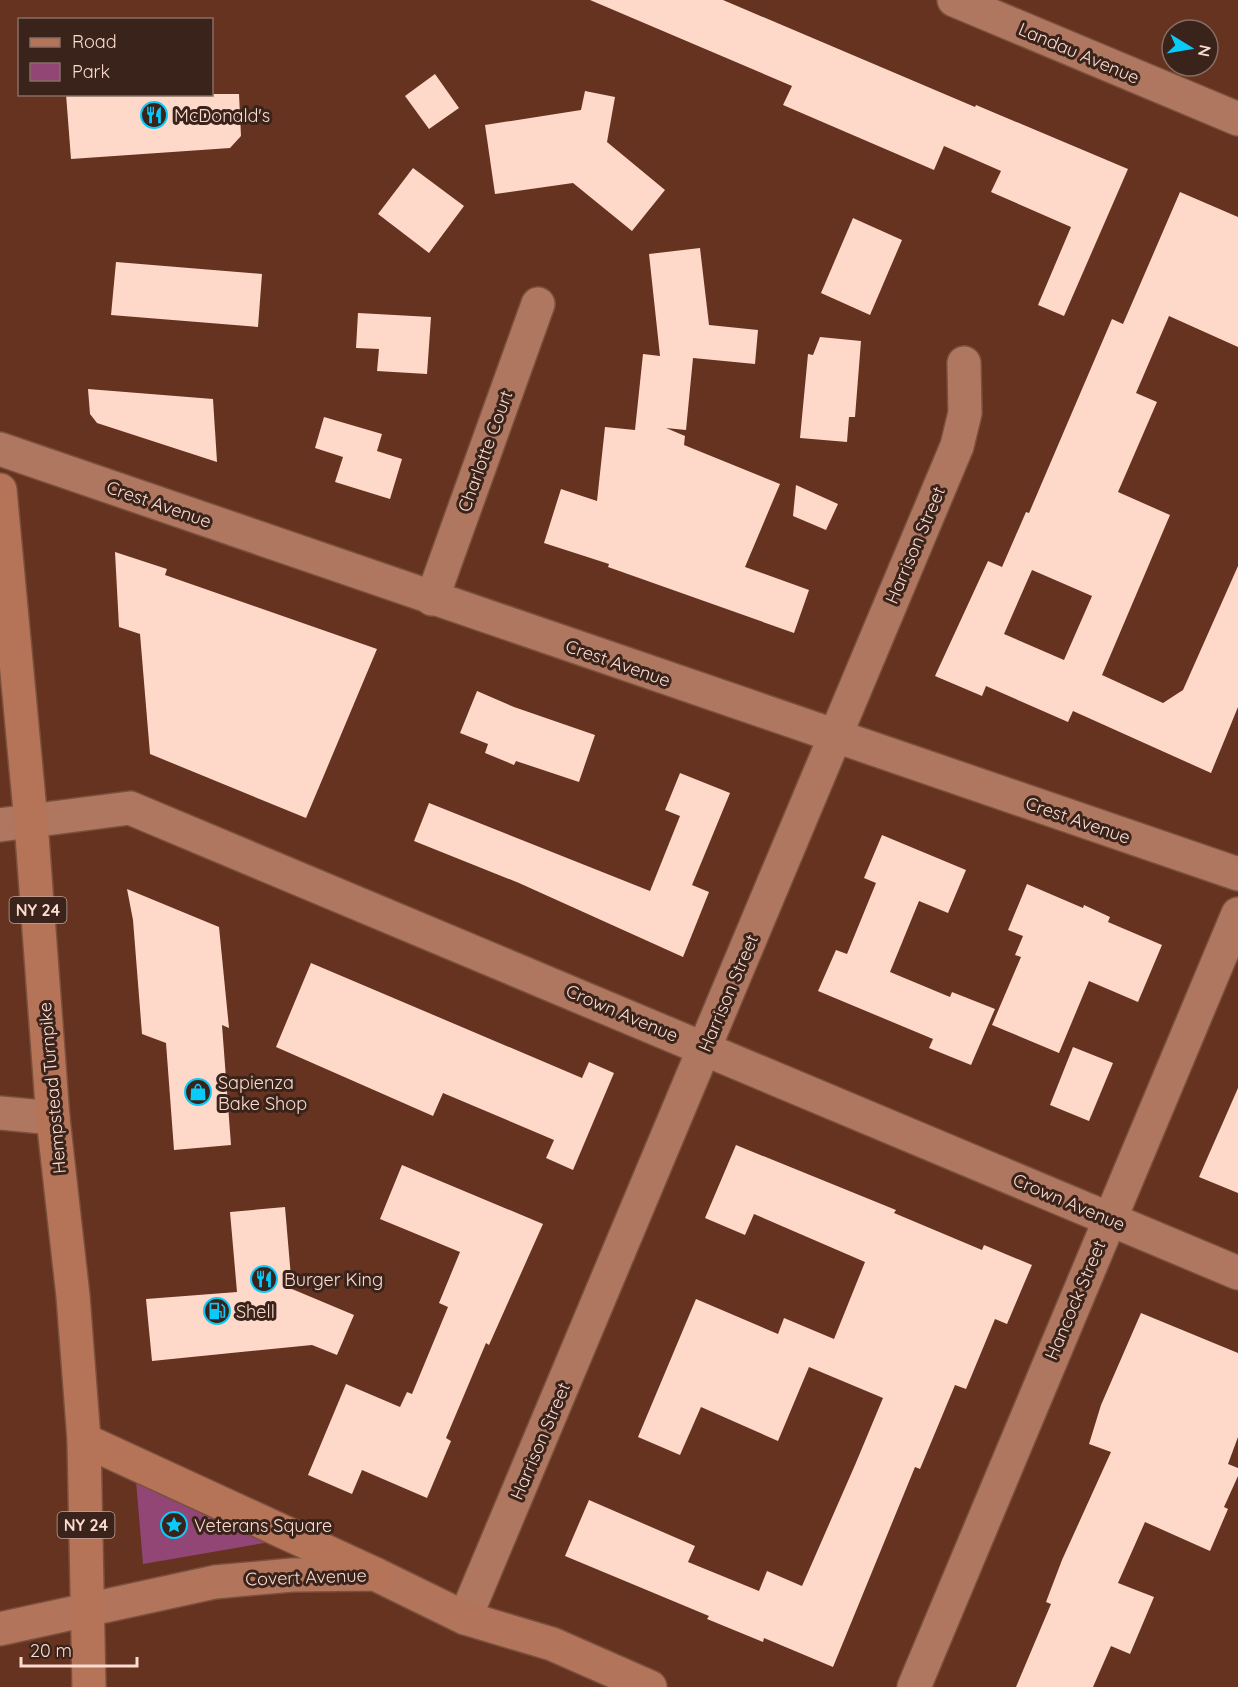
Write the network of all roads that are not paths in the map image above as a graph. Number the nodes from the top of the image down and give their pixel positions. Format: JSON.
{"nodes":[{"id":1,"x":954,"y":0,"type":"edge"},
{"id":2,"x":1238,"y":119,"type":"edge"},
{"id":3,"x":538,"y":304,"type":"dead end"},
{"id":4,"x":964,"y":363,"type":"dead end"},
{"id":5,"x":0,"y":449,"type":"edge"},
{"id":6,"x":0,"y":490,"type":"edge"},
{"id":7,"x":432,"y":599,"type":"junction"},
{"id":8,"x":835,"y":738,"type":"junction"},
{"id":9,"x":16,"y":824,"type":"edge"},
{"id":10,"x":1238,"y":874,"type":"edge"},
{"id":11,"x":1238,"y":914,"type":"edge"},
{"id":12,"x":705,"y":1048,"type":"junction"},
{"id":13,"x":0,"y":1113,"type":"edge"},
{"id":14,"x":53,"y":1118,"type":"junction"},
{"id":15,"x":1109,"y":1219,"type":"junction"},
{"id":16,"x":1238,"y":1273,"type":"edge"},
{"id":17,"x":84,"y":1440,"type":"junction"},
{"id":18,"x":375,"y":1574,"type":"junction"},
{"id":19,"x":87,"y":1610,"type":"junction"},
{"id":20,"x":465,"y":1618,"type":"junction"},
{"id":21,"x":0,"y":1629,"type":"edge"},
{"id":22,"x":89,"y":1687,"type":"edge"},
{"id":23,"x":650,"y":1687,"type":"edge"},
{"id":24,"x":914,"y":1687,"type":"edge"}],
"edges":[{"from":1,"to":2,"type":"street","name":"Landau Avenue"},
{"from":3,"to":7,"type":"street","name":"Charlotte Court"},
{"from":4,"to":8,"type":"street","name":"Harrison Street"},
{"from":5,"to":7,"type":"street","name":"Crest Avenue"},
{"from":6,"to":9,"type":"main road","name":"Hempstead Turnpike","number":"NY 24"},
{"from":7,"to":8,"type":"street","name":"Crest Avenue"},
{"from":8,"to":10,"type":"street","name":"Crest Avenue"},
{"from":8,"to":12,"type":"street","name":"Harrison Street"},
{"from":9,"to":12,"type":"street","name":"Crown Avenue"},
{"from":9,"to":14,"type":"main road","name":"Hempstead Turnpike","number":"NY 24"},
{"from":11,"to":15,"type":"street","name":"Hancock Street"},
{"from":12,"to":15,"type":"street","name":"Crown Avenue"},
{"from":12,"to":20,"type":"street","name":"Harrison Street"},
{"from":13,"to":14,"type":"street"},
{"from":14,"to":17,"type":"main road","name":"Hempstead Turnpike","number":"NY 24"},
{"from":15,"to":16,"type":"street","name":"Crown Avenue"},
{"from":15,"to":24,"type":"street","name":"Hancock Street"},
{"from":17,"to":18,"type":"main road"},
{"from":17,"to":19,"type":"main road","name":"Hempstead Turnpike","number":"NY 24"},
{"from":18,"to":19,"type":"main road","name":"Covert Avenue"},
{"from":18,"to":20,"type":"main road","name":"Covert Avenue"},
{"from":19,"to":21,"type":"main road","name":"Covert Avenue"},
{"from":19,"to":22,"type":"main road","name":"Hempstead Turnpike","number":"NY 24"},
{"from":20,"to":23,"type":"main road","name":"Covert Avenue"}]}
